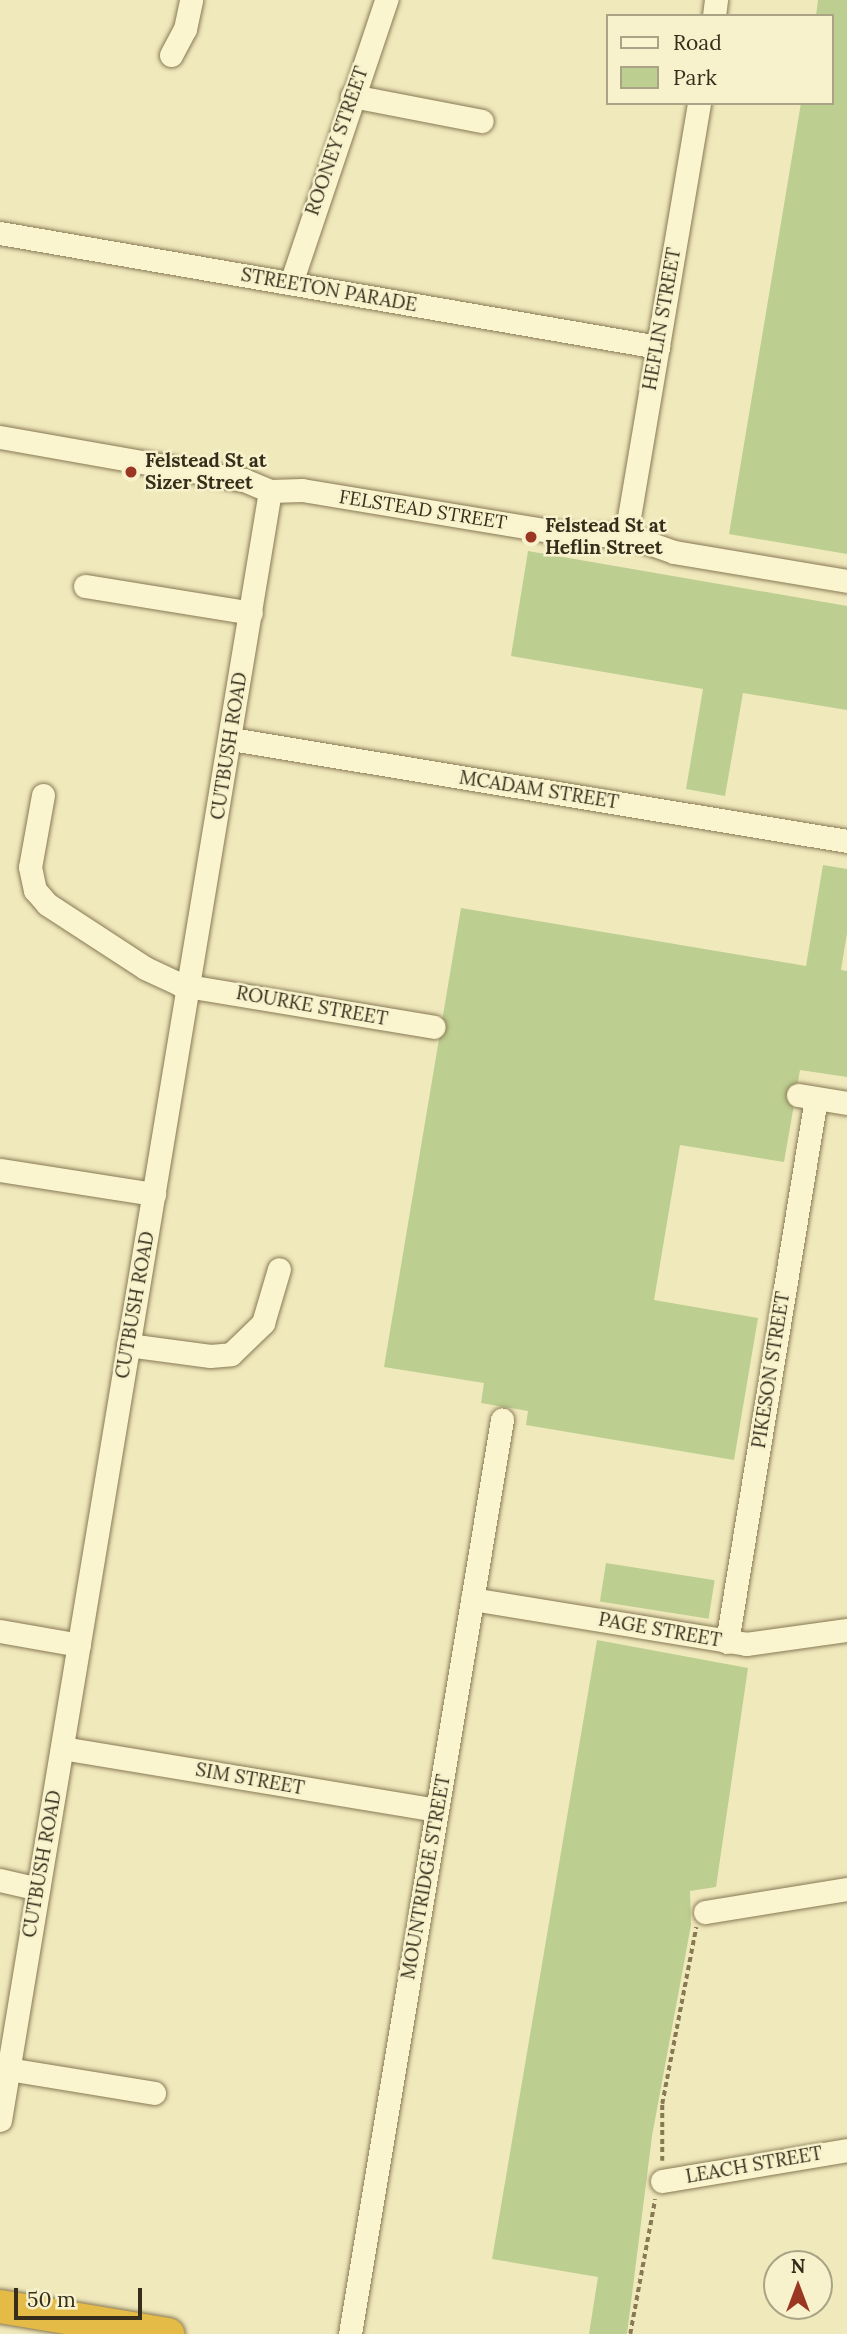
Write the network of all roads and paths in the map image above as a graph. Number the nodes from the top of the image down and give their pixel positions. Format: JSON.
{"nodes":[{"id":1,"x":191,"y":0,"type":"edge"},
{"id":2,"x":386,"y":0,"type":"edge"},
{"id":3,"x":172,"y":55,"type":"dead end"},
{"id":4,"x":352,"y":96,"type":"junction"},
{"id":5,"x":699,"y":105,"type":"edge"},
{"id":6,"x":482,"y":121,"type":"dead end"},
{"id":7,"x":0,"y":233,"type":"edge"},
{"id":8,"x":291,"y":283,"type":"junction"},
{"id":9,"x":658,"y":346,"type":"junction"},
{"id":10,"x":0,"y":438,"type":"edge"},
{"id":11,"x":270,"y":491,"type":"junction"},
{"id":12,"x":626,"y":535,"type":"junction"},
{"id":13,"x":847,"y":580,"type":"edge"},
{"id":14,"x":85,"y":586,"type":"dead end"},
{"id":15,"x":251,"y":613,"type":"junction"},
{"id":16,"x":231,"y":739,"type":"junction"},
{"id":17,"x":43,"y":794,"type":"dead end"},
{"id":18,"x":847,"y":841,"type":"edge"},
{"id":19,"x":190,"y":986,"type":"junction"},
{"id":20,"x":434,"y":1027,"type":"dead end"},
{"id":21,"x":847,"y":1103,"type":"edge"},
{"id":22,"x":0,"y":1170,"type":"edge"},
{"id":23,"x":154,"y":1194,"type":"junction"},
{"id":24,"x":279,"y":1269,"type":"dead end"},
{"id":25,"x":128,"y":1345,"type":"junction"},
{"id":26,"x":502,"y":1420,"type":"dead end"},
{"id":27,"x":472,"y":1599,"type":"junction"},
{"id":28,"x":847,"y":1630,"type":"edge"},
{"id":29,"x":0,"y":1631,"type":"edge"},
{"id":30,"x":727,"y":1642,"type":"junction"},
{"id":31,"x":79,"y":1645,"type":"junction"},
{"id":32,"x":62,"y":1748,"type":"junction"},
{"id":33,"x":438,"y":1810,"type":"junction"},
{"id":34,"x":0,"y":1880,"type":"edge"},
{"id":35,"x":38,"y":1889,"type":"junction"},
{"id":36,"x":847,"y":1889,"type":"edge"},
{"id":37,"x":705,"y":1912,"type":"joint"},
{"id":38,"x":8,"y":2069,"type":"junction"},
{"id":39,"x":154,"y":2093,"type":"dead end"},
{"id":40,"x":0,"y":2120,"type":"edge"},
{"id":41,"x":847,"y":2150,"type":"edge"},
{"id":42,"x":662,"y":2181,"type":"junction"},
{"id":43,"x":3,"y":2303,"type":"edge"},
{"id":44,"x":168,"y":2334,"type":"edge"},
{"id":45,"x":350,"y":2334,"type":"edge"},
{"id":46,"x":630,"y":2334,"type":"edge"}],
"edges":[{"from":1,"to":3,"type":"street"},
{"from":2,"to":4,"type":"street","name":"ROONEY STREET"},
{"from":4,"to":6,"type":"street"},
{"from":4,"to":8,"type":"street","name":"ROONEY STREET"},
{"from":5,"to":9,"type":"street","name":"HEFLIN STREET"},
{"from":7,"to":8,"type":"street","name":"STREETON PARADE"},
{"from":8,"to":9,"type":"street","name":"STREETON PARADE"},
{"from":9,"to":12,"type":"street","name":"HEFLIN STREET"},
{"from":10,"to":11,"type":"street","name":"FELSTEAD STREET"},
{"from":11,"to":12,"type":"street","name":"FELSTEAD STREET"},
{"from":11,"to":15,"type":"street","name":"CUTBUSH ROAD"},
{"from":12,"to":13,"type":"street","name":"FELSTEAD STREET"},
{"from":14,"to":15,"type":"street"},
{"from":15,"to":16,"type":"street","name":"CUTBUSH ROAD"},
{"from":16,"to":18,"type":"street","name":"MCADAM STREET"},
{"from":16,"to":19,"type":"street","name":"CUTBUSH ROAD"},
{"from":17,"to":19,"type":"street","name":"ROURKE STREET"},
{"from":19,"to":20,"type":"street","name":"ROURKE STREET"},
{"from":19,"to":23,"type":"street","name":"CUTBUSH ROAD"},
{"from":21,"to":30,"type":"street","name":"PIKESON STREET"},
{"from":22,"to":23,"type":"street"},
{"from":23,"to":25,"type":"street","name":"CUTBUSH ROAD"},
{"from":24,"to":25,"type":"street"},
{"from":25,"to":31,"type":"street","name":"CUTBUSH ROAD"},
{"from":26,"to":27,"type":"street","name":"MOUNTRIDGE STREET"},
{"from":27,"to":30,"type":"street","name":"PAGE STREET"},
{"from":27,"to":33,"type":"street","name":"MOUNTRIDGE STREET"},
{"from":28,"to":30,"type":"street","name":"PAGE STREET"},
{"from":29,"to":31,"type":"street"},
{"from":31,"to":32,"type":"street","name":"CUTBUSH ROAD"},
{"from":32,"to":33,"type":"street","name":"SIM STREET"},
{"from":32,"to":35,"type":"street","name":"CUTBUSH ROAD"},
{"from":33,"to":45,"type":"street","name":"MOUNTRIDGE STREET"},
{"from":34,"to":35,"type":"street"},
{"from":35,"to":38,"type":"street","name":"CUTBUSH ROAD"},
{"from":36,"to":37,"type":"street"},
{"from":37,"to":42,"type":"path"},
{"from":38,"to":39,"type":"street"},
{"from":38,"to":40,"type":"street","name":"CUTBUSH ROAD"},
{"from":41,"to":42,"type":"street","name":"LEACH STREET"},
{"from":42,"to":46,"type":"path"},
{"from":43,"to":44,"type":"highway"}]}
